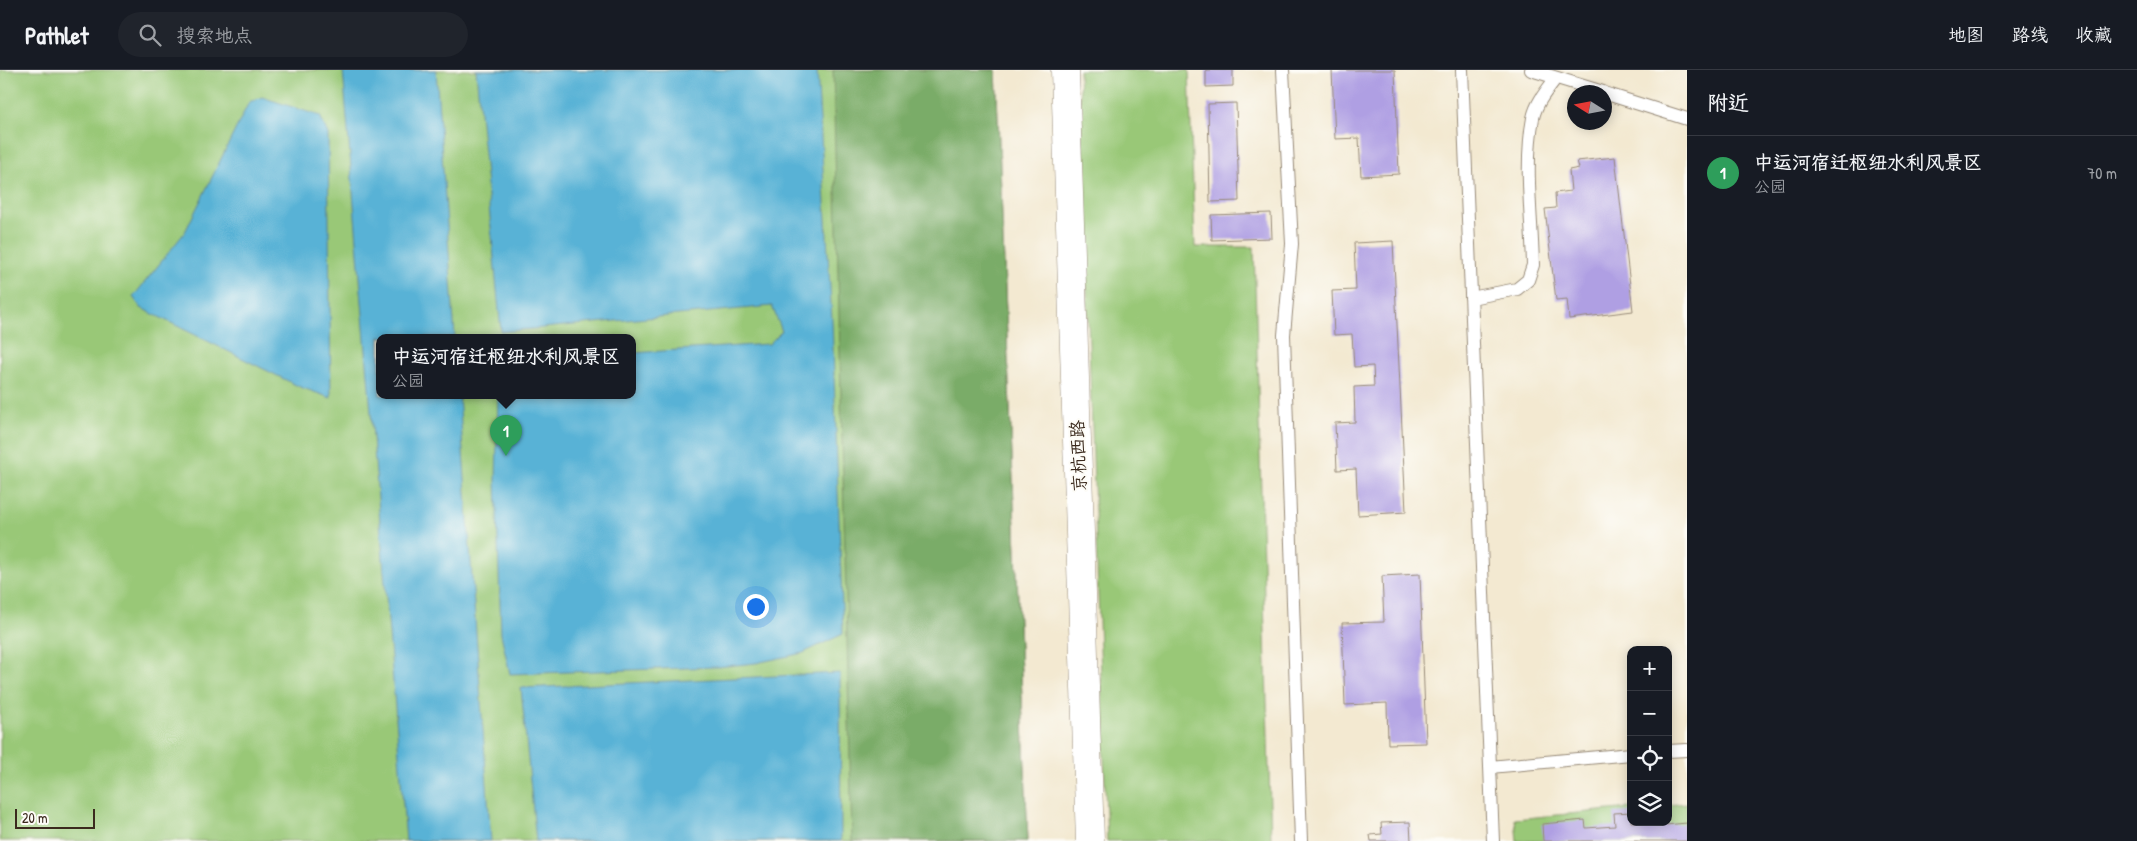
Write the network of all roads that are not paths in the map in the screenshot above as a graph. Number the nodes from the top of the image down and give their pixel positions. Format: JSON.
{"nodes":[{"id":1,"x":1065,"y":70,"type":"edge"},
{"id":2,"x":1283,"y":70,"type":"edge"},
{"id":3,"x":1462,"y":70,"type":"edge"},
{"id":4,"x":1532,"y":70,"type":"edge"},
{"id":5,"x":1556,"y":78,"type":"junction"},
{"id":6,"x":1578,"y":85,"type":"edge"},
{"id":7,"x":1612,"y":96,"type":"edge"},
{"id":8,"x":1687,"y":119,"type":"edge"},
{"id":9,"x":1471,"y":298,"type":"junction"},
{"id":10,"x":1687,"y":750,"type":"edge"},
{"id":11,"x":1672,"y":751,"type":"edge"},
{"id":12,"x":1627,"y":754,"type":"edge"},
{"id":13,"x":1490,"y":767,"type":"junction"},
{"id":14,"x":1090,"y":841,"type":"edge"},
{"id":15,"x":1301,"y":841,"type":"edge"},
{"id":16,"x":1492,"y":841,"type":"edge"}],
"edges":[{"from":1,"to":14,"type":"street","name":"京杭西路"},
{"from":2,"to":15,"type":"lane"},
{"from":3,"to":9,"type":"lane"},
{"from":4,"to":5,"type":"lane"},
{"from":5,"to":6,"type":"lane"},
{"from":5,"to":9,"type":"lane"},
{"from":7,"to":8,"type":"lane"},
{"from":9,"to":13,"type":"lane"},
{"from":10,"to":11,"type":"lane"},
{"from":12,"to":13,"type":"lane"},
{"from":13,"to":16,"type":"lane"}]}
